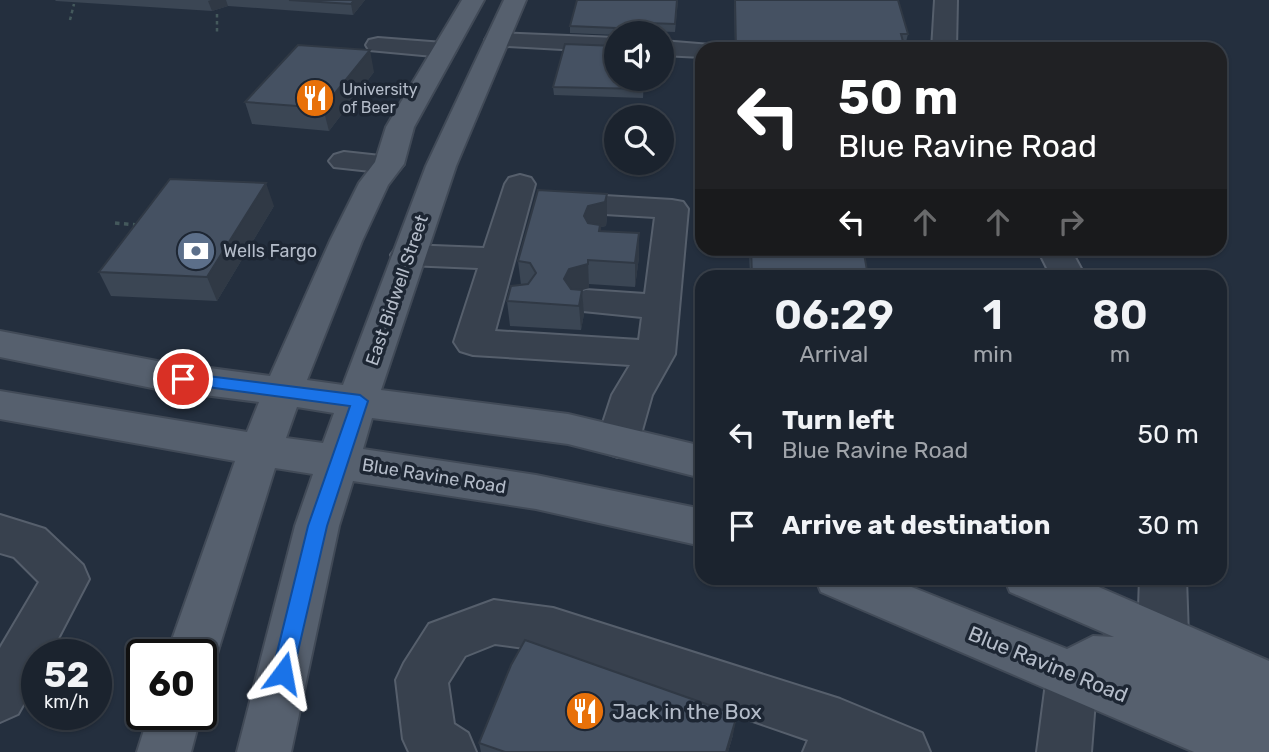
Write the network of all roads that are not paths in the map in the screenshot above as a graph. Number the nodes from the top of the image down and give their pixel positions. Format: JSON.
{"nodes":[{"id":1,"x":473,"y":0,"type":"edge"},
{"id":2,"x":491,"y":0,"type":"edge"},
{"id":3,"x":515,"y":0,"type":"edge"},
{"id":4,"x":946,"y":0,"type":"edge"},
{"id":5,"x":498,"y":40,"type":"junction"},
{"id":6,"x":944,"y":42,"type":"edge"},
{"id":7,"x":378,"y":45,"type":"dead end"},
{"id":8,"x":604,"y":45,"type":"edge"},
{"id":9,"x":674,"y":49,"type":"edge"},
{"id":10,"x":444,"y":50,"type":"junction"},
{"id":11,"x":695,"y":50,"type":"edge"},
{"id":12,"x":444,"y":159,"type":"junction"},
{"id":13,"x":344,"y":161,"type":"dead end"},
{"id":14,"x":389,"y":164,"type":"junction"},
{"id":15,"x":514,"y":222,"type":"junction"},
{"id":16,"x":408,"y":255,"type":"junction"},
{"id":17,"x":586,"y":302,"type":"dead end"},
{"id":18,"x":661,"y":307,"type":"junction"},
{"id":19,"x":0,"y":344,"type":"edge"},
{"id":20,"x":656,"y":354,"type":"junction"},
{"id":21,"x":282,"y":393,"type":"junction"},
{"id":22,"x":360,"y":401,"type":"junction"},
{"id":23,"x":0,"y":405,"type":"edge"},
{"id":24,"x":618,"y":441,"type":"junction"},
{"id":25,"x":260,"y":450,"type":"junction"},
{"id":26,"x":695,"y":460,"type":"edge"},
{"id":27,"x":339,"y":462,"type":"junction"},
{"id":28,"x":695,"y":526,"type":"edge"},
{"id":29,"x":0,"y":534,"type":"edge"},
{"id":30,"x":855,"y":585,"type":"edge"},
{"id":31,"x":1043,"y":585,"type":"edge"},
{"id":32,"x":1163,"y":585,"type":"edge"},
{"id":33,"x":1163,"y":636,"type":"junction"},
{"id":34,"x":197,"y":639,"type":"edge"},
{"id":35,"x":1072,"y":675,"type":"junction"},
{"id":36,"x":1269,"y":686,"type":"edge"},
{"id":37,"x":0,"y":697,"type":"edge"},
{"id":38,"x":1269,"y":715,"type":"edge"},
{"id":39,"x":170,"y":730,"type":"edge"},
{"id":40,"x":835,"y":738,"type":"edge"},
{"id":41,"x":164,"y":752,"type":"edge"},
{"id":42,"x":264,"y":752,"type":"edge"},
{"id":43,"x":449,"y":752,"type":"edge"},
{"id":44,"x":903,"y":752,"type":"edge"},
{"id":45,"x":1064,"y":752,"type":"edge"},
{"id":46,"x":1258,"y":752,"type":"edge"}],
"edges":[{"from":1,"to":10,"type":"main road"},
{"from":2,"to":5,"type":"main road"},
{"from":3,"to":5,"type":"main road","name":"East Bidwell Street"},
{"from":4,"to":6,"type":"lane"},
{"from":5,"to":8,"type":"lane"},
{"from":5,"to":12,"type":"main road","name":"East Bidwell Street"},
{"from":7,"to":10,"type":"lane"},
{"from":9,"to":11,"type":"lane"},
{"from":10,"to":12,"type":"main road"},
{"from":10,"to":14,"type":"main road"},
{"from":12,"to":16,"type":"main road","name":"East Bidwell Street"},
{"from":13,"to":14,"type":"lane"},
{"from":14,"to":21,"type":"main road"},
{"from":15,"to":16,"type":"lane"},
{"from":15,"to":18,"type":"lane"},
{"from":15,"to":20,"type":"lane"},
{"from":16,"to":22,"type":"main road","name":"East Bidwell Street"},
{"from":17,"to":18,"type":"lane"},
{"from":18,"to":20,"type":"lane"},
{"from":19,"to":21,"type":"main road"},
{"from":20,"to":24,"type":"lane"},
{"from":21,"to":22,"type":"main road"},
{"from":21,"to":25,"type":"main road"},
{"from":22,"to":24,"type":"main road"},
{"from":22,"to":27,"type":"main road","name":"East Bidwell Street"},
{"from":23,"to":25,"type":"main road","name":"Blue Ravine Road"},
{"from":24,"to":26,"type":"main road"},
{"from":25,"to":27,"type":"main road","name":"Blue Ravine Road"},
{"from":25,"to":34,"type":"main road"},
{"from":27,"to":28,"type":"main road","name":"Blue Ravine Road"},
{"from":27,"to":42,"type":"main road","name":"East Bidwell Street"},
{"from":29,"to":37,"type":"lane"},
{"from":30,"to":35,"type":"main road","name":"Blue Ravine Road"},
{"from":31,"to":33,"type":"main road"},
{"from":32,"to":33,"type":"lane"},
{"from":33,"to":36,"type":"main road"},
{"from":35,"to":38,"type":"main road"},
{"from":35,"to":45,"type":"lane"},
{"from":35,"to":46,"type":"main road","name":"Blue Ravine Road"},
{"from":39,"to":41,"type":"main road"},
{"from":40,"to":43,"type":"lane"},
{"from":40,"to":44,"type":"lane"}]}
